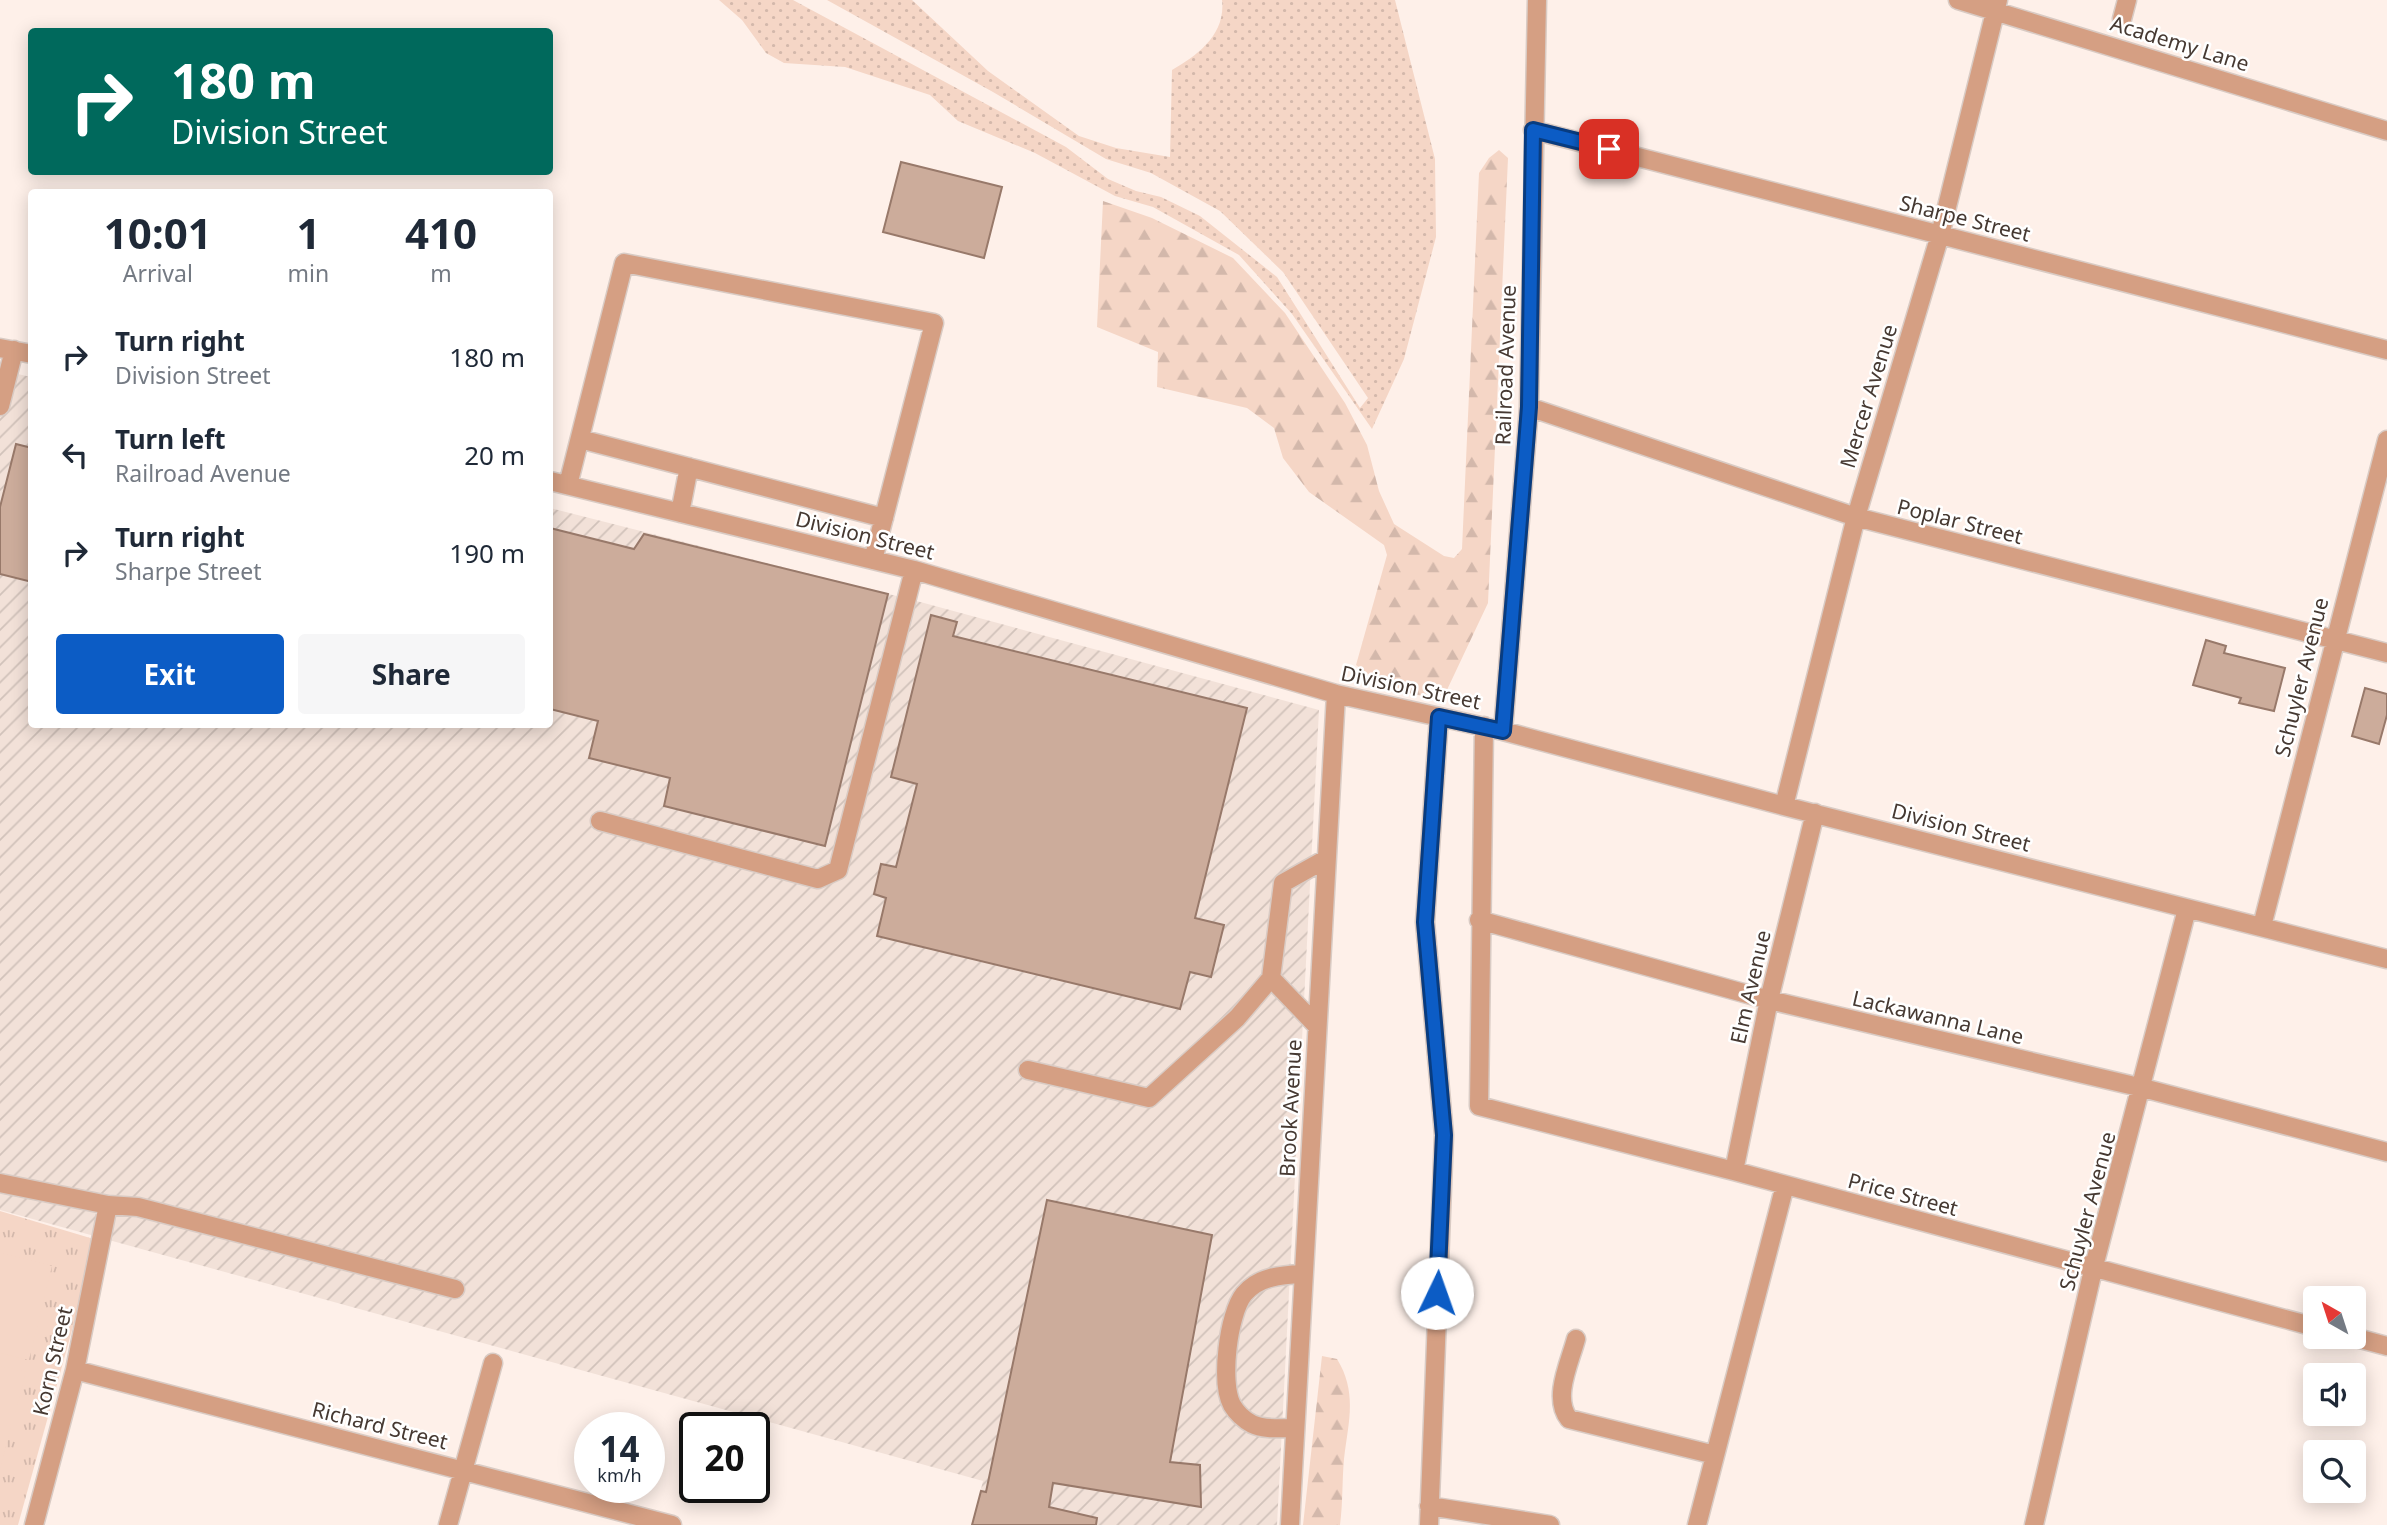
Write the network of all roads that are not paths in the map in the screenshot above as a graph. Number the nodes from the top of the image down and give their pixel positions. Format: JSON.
{"nodes":[{"id":1,"x":1537,"y":0,"type":"edge"},
{"id":2,"x":1958,"y":0,"type":"edge"},
{"id":3,"x":2127,"y":0,"type":"edge"},
{"id":4,"x":1997,"y":5,"type":"edge"},
{"id":5,"x":2122,"y":19,"type":"dead end"},
{"id":6,"x":1533,"y":130,"type":"junction"},
{"id":7,"x":2387,"y":131,"type":"edge"},
{"id":8,"x":1940,"y":235,"type":"junction"},
{"id":9,"x":15,"y":350,"type":"edge"},
{"id":10,"x":2387,"y":350,"type":"edge"},
{"id":11,"x":0,"y":406,"type":"edge"},
{"id":12,"x":1529,"y":407,"type":"junction"},
{"id":13,"x":580,"y":439,"type":"junction"},
{"id":14,"x":2387,"y":440,"type":"edge"},
{"id":15,"x":689,"y":467,"type":"junction"},
{"id":16,"x":553,"y":482,"type":"edge"},
{"id":17,"x":568,"y":485,"type":"junction"},
{"id":18,"x":680,"y":513,"type":"junction"},
{"id":19,"x":1856,"y":517,"type":"junction"},
{"id":20,"x":884,"y":518,"type":"junction"},
{"id":21,"x":873,"y":560,"type":"junction"},
{"id":22,"x":915,"y":570,"type":"junction"},
{"id":23,"x":2333,"y":639,"type":"junction"},
{"id":24,"x":2387,"y":653,"type":"edge"},
{"id":25,"x":1336,"y":694,"type":"junction"},
{"id":26,"x":1439,"y":717,"type":"junction"},
{"id":27,"x":1484,"y":726,"type":"junction"},
{"id":28,"x":1503,"y":731,"type":"junction"},
{"id":29,"x":1784,"y":806,"type":"junction"},
{"id":30,"x":1815,"y":813,"type":"junction"},
{"id":31,"x":600,"y":821,"type":"dead end"},
{"id":32,"x":1326,"y":859,"type":"junction"},
{"id":33,"x":2187,"y":909,"type":"junction"},
{"id":34,"x":1479,"y":920,"type":"junction"},
{"id":35,"x":2262,"y":926,"type":"junction"},
{"id":36,"x":2387,"y":959,"type":"edge"},
{"id":37,"x":1271,"y":978,"type":"junction"},
{"id":38,"x":1769,"y":1000,"type":"junction"},
{"id":39,"x":1317,"y":1026,"type":"junction"},
{"id":40,"x":1028,"y":1070,"type":"dead end"},
{"id":41,"x":2143,"y":1088,"type":"junction"},
{"id":42,"x":2387,"y":1152,"type":"edge"},
{"id":43,"x":1734,"y":1171,"type":"junction"},
{"id":44,"x":0,"y":1183,"type":"edge"},
{"id":45,"x":1785,"y":1185,"type":"junction"},
{"id":46,"x":108,"y":1205,"type":"junction"},
{"id":47,"x":2093,"y":1270,"type":"junction"},
{"id":48,"x":1303,"y":1274,"type":"junction"},
{"id":49,"x":456,"y":1289,"type":"dead end"},
{"id":50,"x":2303,"y":1324,"type":"edge"},
{"id":51,"x":1576,"y":1339,"type":"dead end"},
{"id":52,"x":2366,"y":1340,"type":"edge"},
{"id":53,"x":2387,"y":1346,"type":"edge"},
{"id":54,"x":493,"y":1363,"type":"dead end"},
{"id":55,"x":75,"y":1370,"type":"junction"},
{"id":56,"x":1295,"y":1428,"type":"junction"},
{"id":57,"x":1715,"y":1455,"type":"junction"},
{"id":58,"x":463,"y":1470,"type":"junction"},
{"id":59,"x":1430,"y":1506,"type":"junction"},
{"id":60,"x":34,"y":1525,"type":"edge"},
{"id":61,"x":448,"y":1525,"type":"edge"},
{"id":62,"x":672,"y":1525,"type":"edge"},
{"id":63,"x":1290,"y":1525,"type":"edge"},
{"id":64,"x":1429,"y":1525,"type":"edge"},
{"id":65,"x":1550,"y":1525,"type":"edge"},
{"id":66,"x":1697,"y":1525,"type":"edge"},
{"id":67,"x":2034,"y":1525,"type":"edge"}],
"edges":[{"from":1,"to":6,"type":"street","name":"Railroad Avenue"},
{"from":2,"to":4,"type":"street","name":"Academy Lane"},
{"from":3,"to":5,"type":"street"},
{"from":4,"to":7,"type":"street","name":"Academy Lane"},
{"from":4,"to":8,"type":"street","name":"Mercer Avenue"},
{"from":6,"to":8,"type":"street","name":"Sharpe Street"},
{"from":6,"to":12,"type":"street","name":"Railroad Avenue"},
{"from":8,"to":10,"type":"street","name":"Sharpe Street"},
{"from":8,"to":19,"type":"street","name":"Mercer Avenue"},
{"from":9,"to":11,"type":"street"},
{"from":12,"to":19,"type":"street","name":"Poplar Street"},
{"from":12,"to":28,"type":"street","name":"Railroad Avenue"},
{"from":13,"to":15,"type":"street"},
{"from":13,"to":17,"type":"street"},
{"from":13,"to":20,"type":"street"},
{"from":14,"to":23,"type":"street","name":"Schuyler Avenue"},
{"from":15,"to":18,"type":"street"},
{"from":15,"to":20,"type":"street"},
{"from":16,"to":17,"type":"street","name":"Division Street"},
{"from":17,"to":18,"type":"street","name":"Division Street"},
{"from":18,"to":21,"type":"street","name":"Division Street"},
{"from":19,"to":23,"type":"street","name":"Poplar Street"},
{"from":19,"to":29,"type":"street","name":"Mercer Avenue"},
{"from":20,"to":21,"type":"street"},
{"from":21,"to":22,"type":"street","name":"Division Street"},
{"from":22,"to":25,"type":"street","name":"Division Street"},
{"from":22,"to":31,"type":"street"},
{"from":23,"to":24,"type":"street","name":"Poplar Street"},
{"from":23,"to":35,"type":"street","name":"Schuyler Avenue"},
{"from":25,"to":26,"type":"street","name":"Division Street"},
{"from":25,"to":32,"type":"street","name":"Brook Avenue"},
{"from":26,"to":27,"type":"street","name":"Division Street"},
{"from":26,"to":59,"type":"street"},
{"from":27,"to":28,"type":"street","name":"Division Street"},
{"from":27,"to":34,"type":"street"},
{"from":28,"to":29,"type":"street","name":"Division Street"},
{"from":29,"to":30,"type":"street","name":"Division Street"},
{"from":30,"to":33,"type":"street","name":"Division Street"},
{"from":30,"to":38,"type":"street","name":"Elm Avenue"},
{"from":32,"to":37,"type":"street"},
{"from":32,"to":39,"type":"street","name":"Brook Avenue"},
{"from":33,"to":35,"type":"street","name":"Division Street"},
{"from":33,"to":41,"type":"street","name":"Schuyler Avenue"},
{"from":34,"to":38,"type":"street","name":"Lackawanna Lane"},
{"from":34,"to":43,"type":"street","name":"Price Street"},
{"from":35,"to":36,"type":"street","name":"Division Street"},
{"from":37,"to":39,"type":"street"},
{"from":37,"to":40,"type":"street"},
{"from":38,"to":41,"type":"street","name":"Lackawanna Lane"},
{"from":38,"to":43,"type":"street","name":"Elm Avenue"},
{"from":39,"to":48,"type":"street","name":"Brook Avenue"},
{"from":41,"to":42,"type":"street","name":"Lackawanna Lane"},
{"from":41,"to":47,"type":"street","name":"Schuyler Avenue"},
{"from":43,"to":45,"type":"street","name":"Price Street"},
{"from":44,"to":46,"type":"street"},
{"from":45,"to":47,"type":"street","name":"Price Street"},
{"from":45,"to":57,"type":"street"},
{"from":46,"to":49,"type":"street"},
{"from":46,"to":55,"type":"street","name":"Korn Street"},
{"from":47,"to":50,"type":"street","name":"Price Street"},
{"from":47,"to":67,"type":"street","name":"Schuyler Avenue"},
{"from":48,"to":56,"type":"street","name":"Brook Avenue"},
{"from":48,"to":56,"type":"street"},
{"from":51,"to":57,"type":"street"},
{"from":52,"to":53,"type":"street"},
{"from":54,"to":58,"type":"street"},
{"from":55,"to":58,"type":"street","name":"Richard Street"},
{"from":55,"to":60,"type":"street","name":"Korn Street"},
{"from":56,"to":63,"type":"street","name":"Brook Avenue"},
{"from":57,"to":66,"type":"street"},
{"from":58,"to":61,"type":"street"},
{"from":58,"to":62,"type":"street","name":"Richard Street"},
{"from":59,"to":64,"type":"street"},
{"from":59,"to":65,"type":"street"}]}
